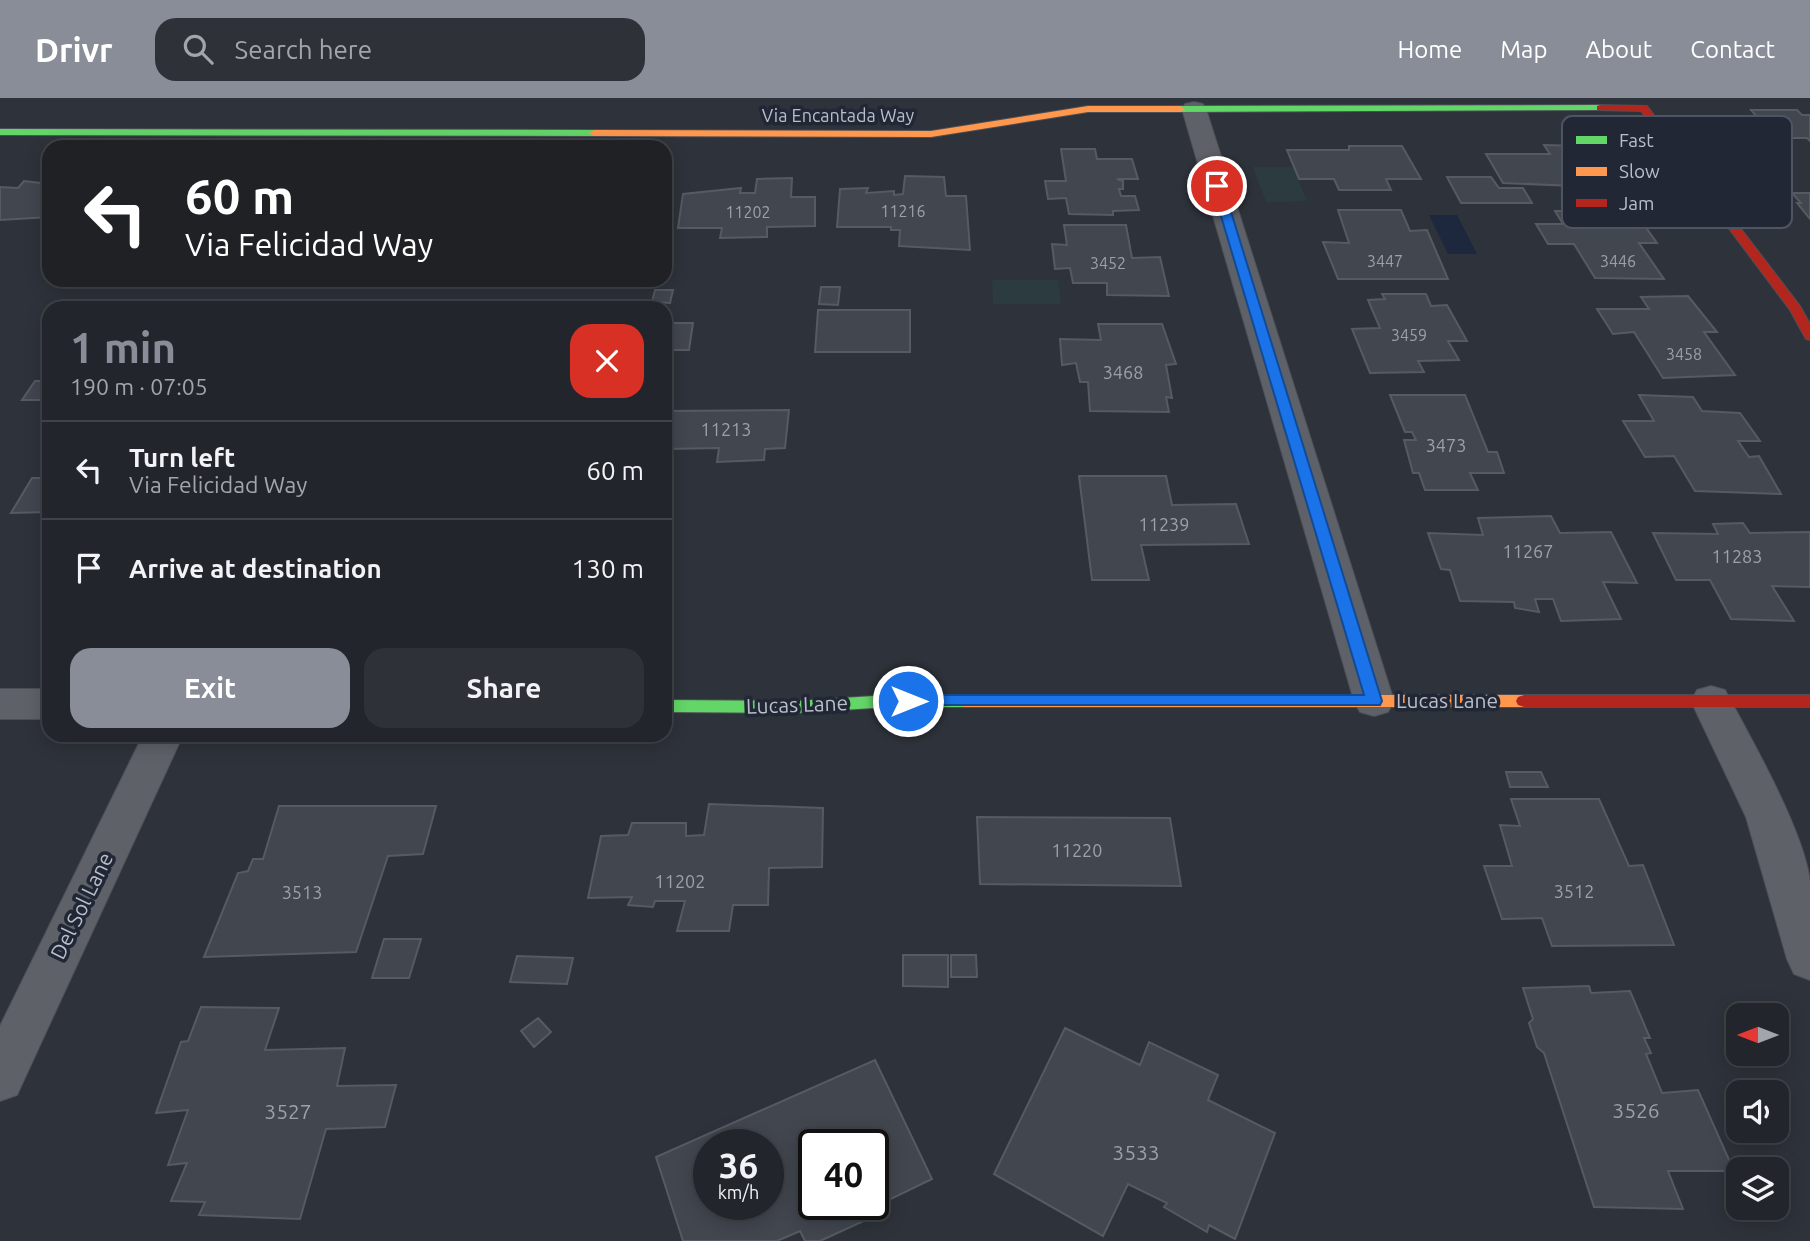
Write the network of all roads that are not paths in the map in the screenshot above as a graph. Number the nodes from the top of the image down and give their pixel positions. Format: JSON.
{"nodes":[{"id":1,"x":1194,"y":109,"type":"junction"},
{"id":2,"x":1650,"y":116,"type":"edge"},
{"id":3,"x":0,"y":132,"type":"edge"},
{"id":4,"x":1735,"y":228,"type":"edge"},
{"id":5,"x":1810,"y":336,"type":"edge"},
{"id":6,"x":1374,"y":701,"type":"junction"},
{"id":7,"x":1711,"y":701,"type":"junction"},
{"id":8,"x":1810,"y":701,"type":"edge"},
{"id":9,"x":0,"y":704,"type":"edge"},
{"id":10,"x":42,"y":704,"type":"edge"},
{"id":11,"x":672,"y":706,"type":"edge"},
{"id":12,"x":160,"y":742,"type":"edge"},
{"id":13,"x":1810,"y":959,"type":"edge"},
{"id":14,"x":0,"y":1078,"type":"edge"}],
"edges":[{"from":1,"to":2,"type":"street","name":"Via Encantada Way"},
{"from":1,"to":3,"type":"street","name":"Via Encantada Way"},
{"from":1,"to":6,"type":"street"},
{"from":4,"to":5,"type":"street","name":"Via Encantada Way"},
{"from":6,"to":7,"type":"street","name":"Lucas Lane"},
{"from":6,"to":11,"type":"street","name":"Lucas Lane"},
{"from":7,"to":8,"type":"street","name":"Lucas Lane"},
{"from":7,"to":13,"type":"street"},
{"from":9,"to":10,"type":"street"},
{"from":12,"to":14,"type":"street","name":"Del Sol Lane"}]}
